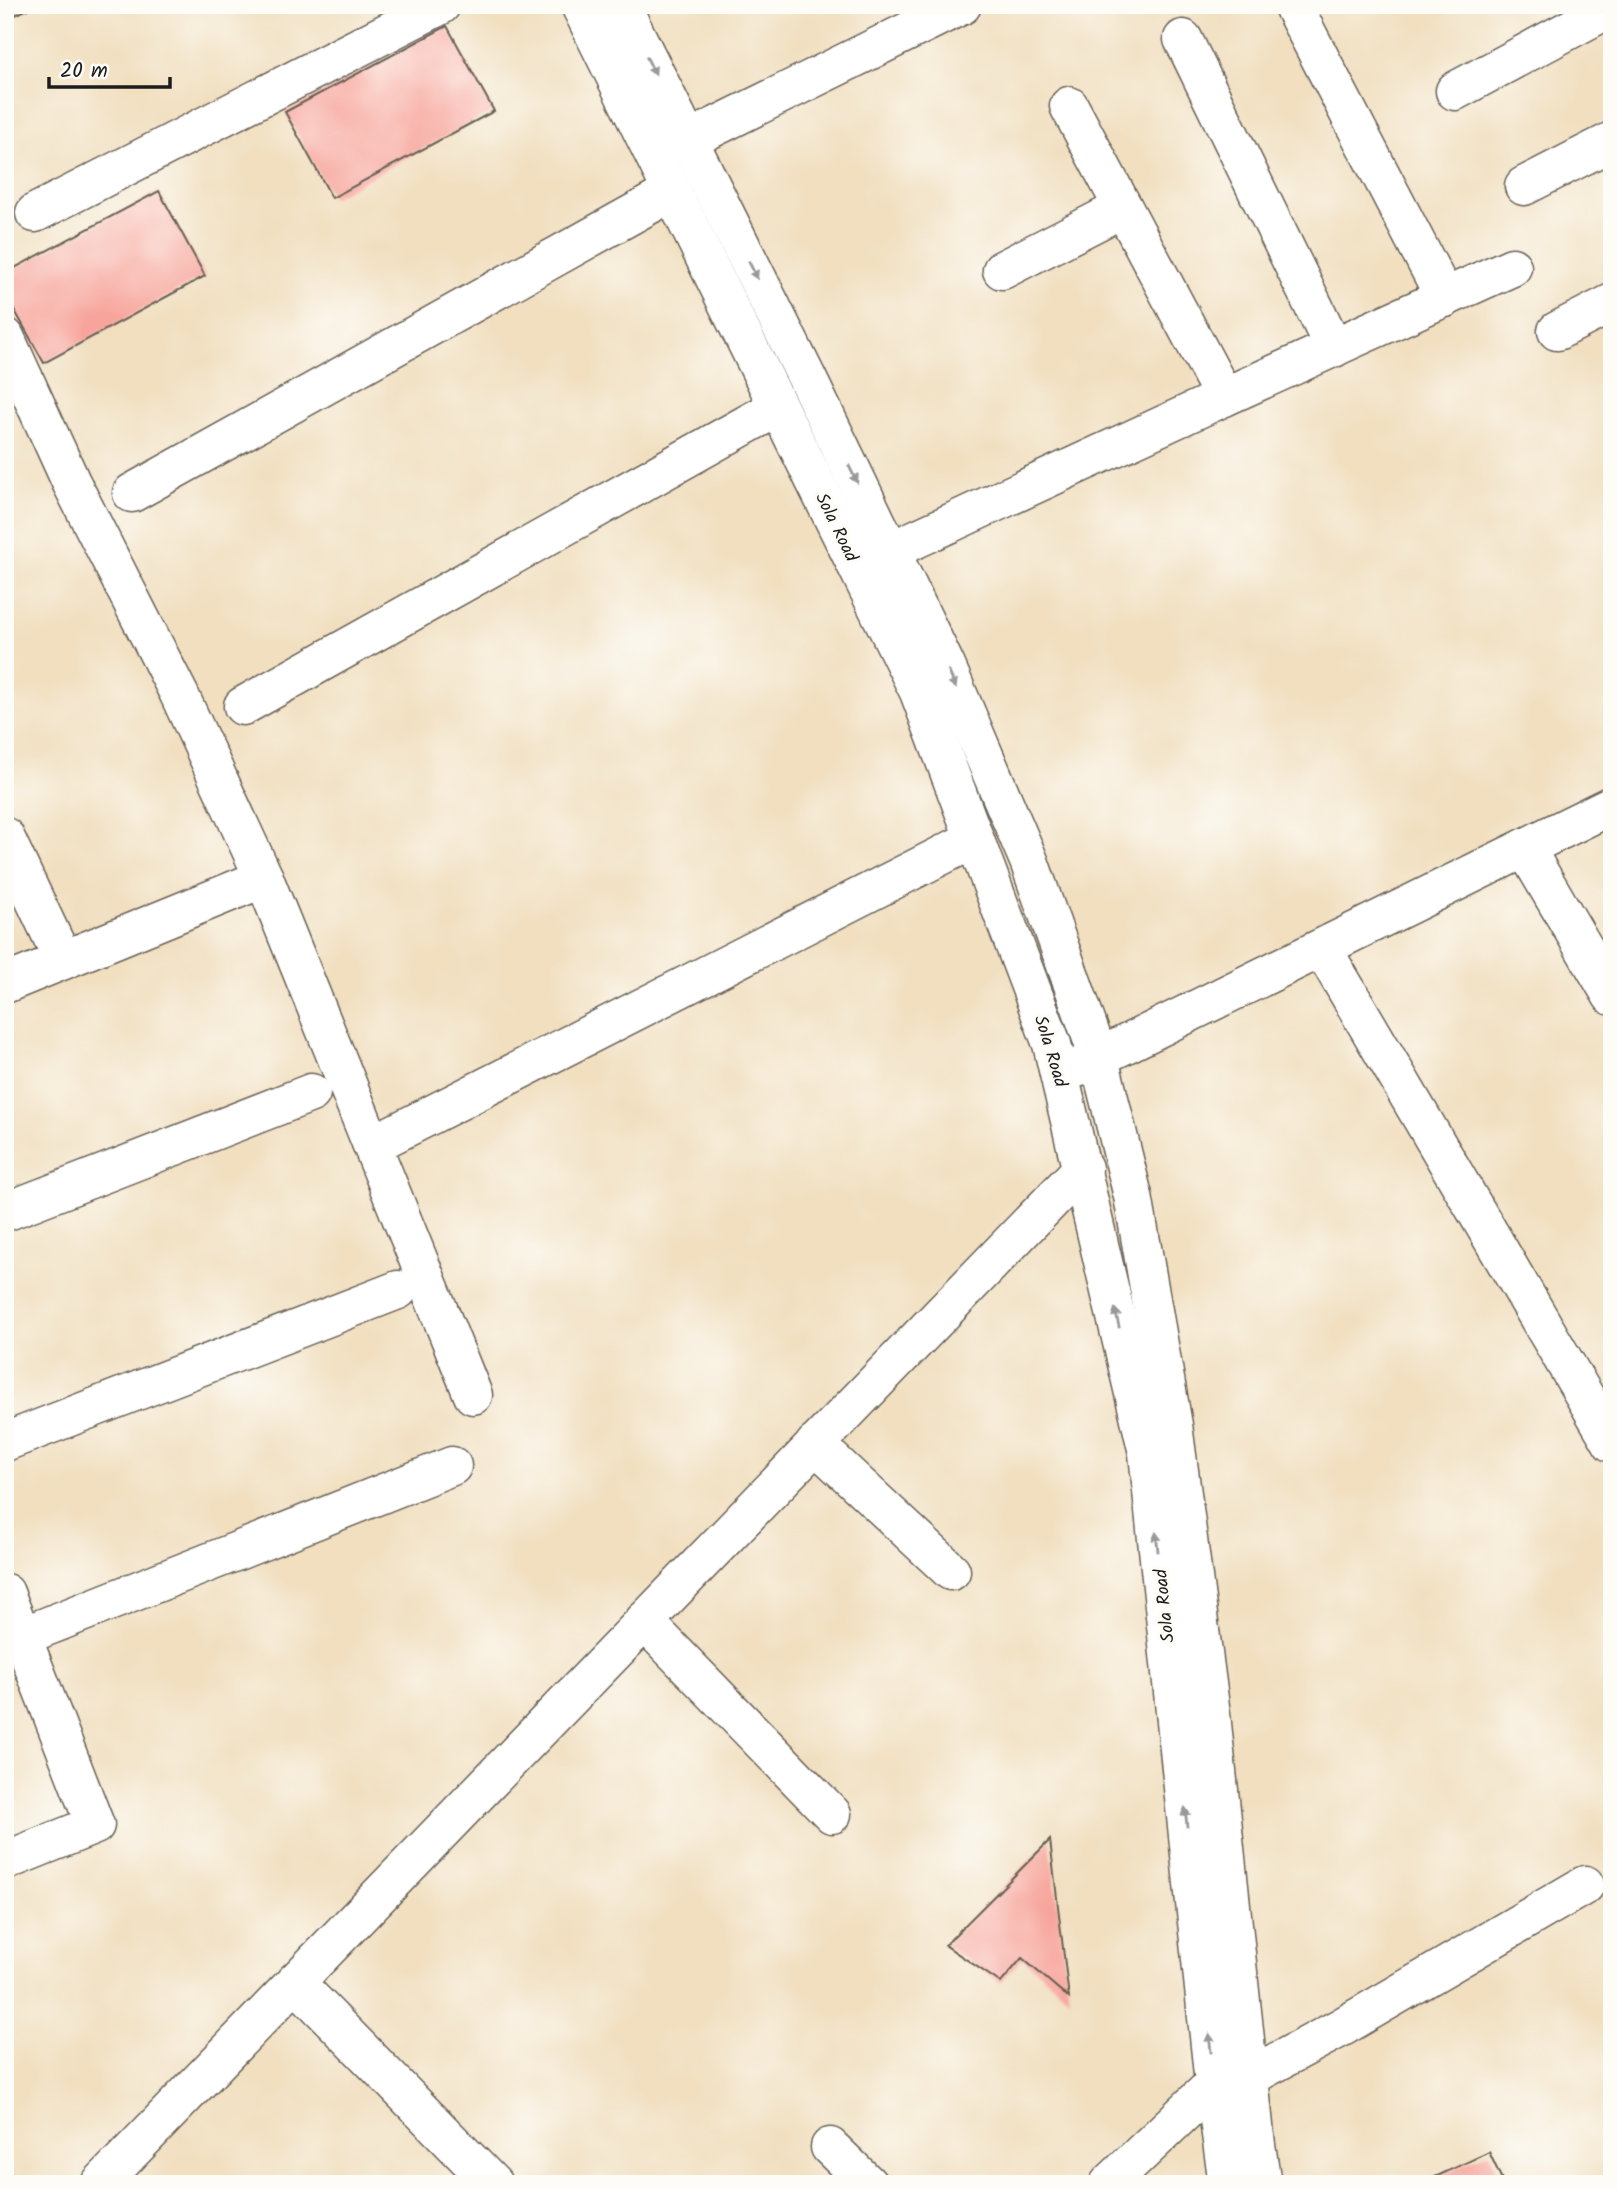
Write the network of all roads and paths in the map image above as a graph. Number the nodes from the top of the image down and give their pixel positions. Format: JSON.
{"nodes":[{"id":1,"x":440,"y":5,"type":"edge"},
{"id":2,"x":580,"y":5,"type":"edge"},
{"id":3,"x":621,"y":5,"type":"edge"},
{"id":4,"x":961,"y":5,"type":"edge"},
{"id":5,"x":1612,"y":7,"type":"edge"},
{"id":6,"x":1294,"y":8,"type":"dead end"},
{"id":7,"x":1183,"y":39,"type":"dead end"},
{"id":8,"x":1455,"y":91,"type":"dead end"},
{"id":9,"x":1069,"y":106,"type":"dead end"},
{"id":10,"x":688,"y":140,"type":"junction"},
{"id":11,"x":1612,"y":141,"type":"edge"},
{"id":12,"x":1524,"y":186,"type":"dead end"},
{"id":13,"x":672,"y":192,"type":"junction"},
{"id":14,"x":1123,"y":208,"type":"junction"},
{"id":15,"x":35,"y":213,"type":"dead end"},
{"id":16,"x":1512,"y":267,"type":"dead end"},
{"id":17,"x":1002,"y":270,"type":"dead end"},
{"id":18,"x":1446,"y":298,"type":"junction"},
{"id":19,"x":1612,"y":303,"type":"edge"},
{"id":20,"x":1558,"y":331,"type":"dead end"},
{"id":21,"x":5,"y":337,"type":"edge"},
{"id":22,"x":1334,"y":348,"type":"junction"},
{"id":23,"x":1224,"y":397,"type":"junction"},
{"id":24,"x":778,"y":407,"type":"junction"},
{"id":25,"x":132,"y":493,"type":"dead end"},
{"id":26,"x":890,"y":551,"type":"junction"},
{"id":27,"x":243,"y":706,"type":"dead end"},
{"id":28,"x":1612,"y":804,"type":"edge"},
{"id":29,"x":5,"y":837,"type":"edge"},
{"id":30,"x":974,"y":839,"type":"junction"},
{"id":31,"x":1525,"y":848,"type":"junction"},
{"id":32,"x":264,"y":878,"type":"junction"},
{"id":33,"x":1322,"y":948,"type":"junction"},
{"id":34,"x":63,"y":960,"type":"junction"},
{"id":35,"x":5,"y":984,"type":"edge"},
{"id":36,"x":1612,"y":996,"type":"edge"},
{"id":37,"x":1099,"y":1058,"type":"junction"},
{"id":38,"x":1060,"y":1077,"type":"junction"},
{"id":39,"x":311,"y":1093,"type":"dead end"},
{"id":40,"x":372,"y":1145,"type":"junction"},
{"id":41,"x":1083,"y":1168,"type":"junction"},
{"id":42,"x":5,"y":1212,"type":"edge"},
{"id":43,"x":398,"y":1290,"type":"dead end"},
{"id":44,"x":473,"y":1395,"type":"dead end"},
{"id":45,"x":5,"y":1442,"type":"edge"},
{"id":46,"x":1612,"y":1443,"type":"edge"},
{"id":47,"x":815,"y":1444,"type":"junction"},
{"id":48,"x":452,"y":1466,"type":"dead end"},
{"id":49,"x":951,"y":1571,"type":"dead end"},
{"id":50,"x":5,"y":1593,"type":"edge"},
{"id":51,"x":644,"y":1621,"type":"junction"},
{"id":52,"x":14,"y":1639,"type":"edge"},
{"id":53,"x":832,"y":1814,"type":"dead end"},
{"id":54,"x":5,"y":1861,"type":"edge"},
{"id":55,"x":1585,"y":1885,"type":"dead end"},
{"id":56,"x":295,"y":1982,"type":"junction"},
{"id":57,"x":1231,"y":2080,"type":"junction"},
{"id":58,"x":830,"y":2147,"type":"dead end"},
{"id":59,"x":100,"y":2184,"type":"edge"},
{"id":60,"x":493,"y":2184,"type":"edge"},
{"id":61,"x":868,"y":2184,"type":"edge"},
{"id":62,"x":1109,"y":2184,"type":"edge"},
{"id":63,"x":1228,"y":2184,"type":"edge"},
{"id":64,"x":1262,"y":2184,"type":"edge"}],
"edges":[{"from":1,"to":15,"type":"street"},
{"from":2,"to":13,"type":"street","name":"Sola Road"},
{"from":3,"to":10,"type":"street","name":"Sola Road","one_way":true},
{"from":4,"to":10,"type":"street"},
{"from":5,"to":8,"type":"street"},
{"from":6,"to":18,"type":"street"},
{"from":7,"to":22,"type":"street"},
{"from":9,"to":14,"type":"street"},
{"from":10,"to":26,"type":"street","name":"Sola Road","one_way":true},
{"from":11,"to":12,"type":"street"},
{"from":13,"to":24,"type":"street","name":"Sola Road"},
{"from":13,"to":25,"type":"street"},
{"from":14,"to":17,"type":"street"},
{"from":14,"to":23,"type":"street"},
{"from":16,"to":18,"type":"street"},
{"from":18,"to":22,"type":"street"},
{"from":19,"to":20,"type":"street"},
{"from":21,"to":32,"type":"street"},
{"from":22,"to":23,"type":"street"},
{"from":23,"to":26,"type":"street"},
{"from":24,"to":27,"type":"street"},
{"from":24,"to":30,"type":"street","name":"Sola Road"},
{"from":26,"to":37,"type":"street","name":"Sola Road","one_way":true},
{"from":28,"to":31,"type":"street"},
{"from":29,"to":34,"type":"street"},
{"from":30,"to":38,"type":"street","name":"Sola Road"},
{"from":30,"to":40,"type":"street"},
{"from":31,"to":33,"type":"street"},
{"from":31,"to":36,"type":"street"},
{"from":32,"to":34,"type":"street"},
{"from":32,"to":40,"type":"street"},
{"from":33,"to":37,"type":"street"},
{"from":33,"to":46,"type":"street"},
{"from":34,"to":35,"type":"street"},
{"from":37,"to":38,"type":"street"},
{"from":37,"to":57,"type":"street","name":"Sola Road"},
{"from":38,"to":41,"type":"street","name":"Sola Road"},
{"from":39,"to":42,"type":"street"},
{"from":40,"to":44,"type":"street"},
{"from":41,"to":47,"type":"street"},
{"from":57,"to":41,"type":"street","name":"Sola Road","one_way":true},
{"from":43,"to":45,"type":"street"},
{"from":47,"to":49,"type":"street"},
{"from":47,"to":51,"type":"street"},
{"from":48,"to":52,"type":"street"},
{"from":50,"to":52,"type":"street"},
{"from":51,"to":53,"type":"street"},
{"from":51,"to":56,"type":"street"},
{"from":52,"to":54,"type":"street"},
{"from":55,"to":57,"type":"street"},
{"from":56,"to":59,"type":"street"},
{"from":56,"to":60,"type":"street"},
{"from":57,"to":62,"type":"street"},
{"from":57,"to":63,"type":"street","name":"Sola Road"},
{"from":57,"to":64,"type":"street","name":"Sola Road"},
{"from":58,"to":61,"type":"street"}]}
